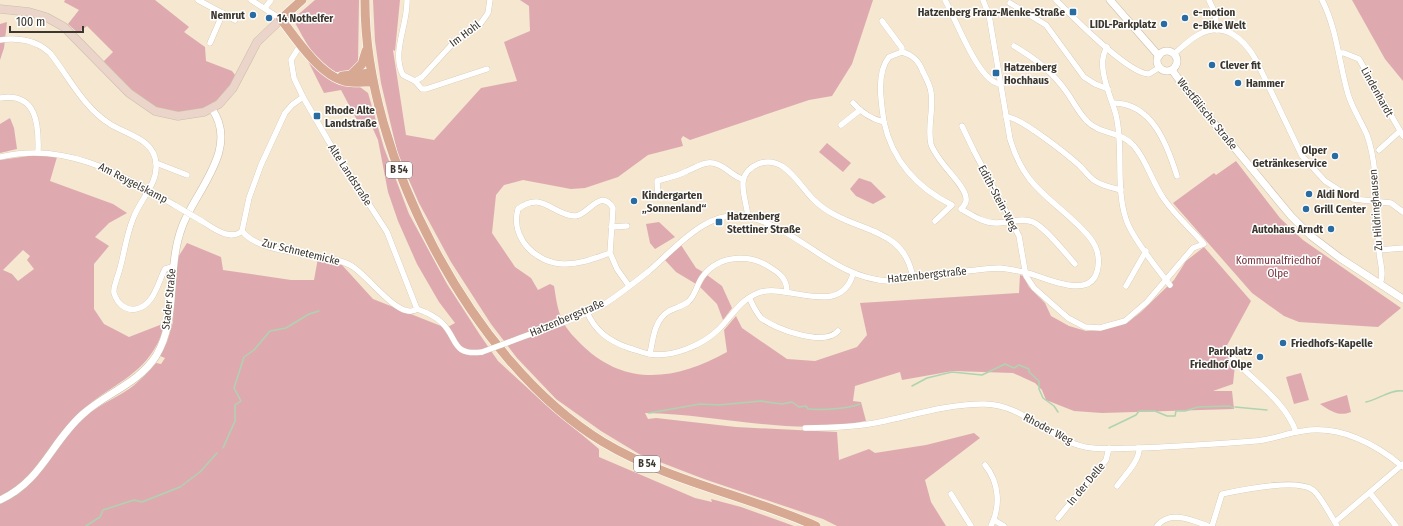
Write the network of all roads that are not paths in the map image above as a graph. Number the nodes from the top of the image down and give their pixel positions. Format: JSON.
{"nodes":[{"id":1,"x":198,"y":0,"type":"edge"},
{"id":2,"x":251,"y":0,"type":"edge"},
{"id":3,"x":271,"y":0,"type":"edge"},
{"id":4,"x":302,"y":0,"type":"edge"},
{"id":5,"x":364,"y":0,"type":"edge"},
{"id":6,"x":407,"y":0,"type":"edge"},
{"id":7,"x":490,"y":0,"type":"edge"},
{"id":8,"x":945,"y":0,"type":"edge"},
{"id":9,"x":984,"y":0,"type":"edge"},
{"id":10,"x":1056,"y":0,"type":"edge"},
{"id":11,"x":1110,"y":0,"type":"edge"},
{"id":12,"x":1209,"y":0,"type":"edge"},
{"id":13,"x":1322,"y":0,"type":"edge"},
{"id":14,"x":1010,"y":3,"type":"dead end"},
{"id":15,"x":265,"y":8,"type":"junction"},
{"id":16,"x":0,"y":9,"type":"edge"},
{"id":17,"x":223,"y":13,"type":"junction"},
{"id":18,"x":281,"y":19,"type":"junction"},
{"id":19,"x":235,"y":20,"type":"dead end"},
{"id":20,"x":882,"y":21,"type":"dead end"},
{"id":21,"x":1217,"y":30,"type":"junction"},
{"id":22,"x":0,"y":40,"type":"edge"},
{"id":23,"x":210,"y":43,"type":"dead end"},
{"id":24,"x":301,"y":44,"type":"junction"},
{"id":25,"x":1014,"y":46,"type":"dead end"},
{"id":26,"x":1107,"y":47,"type":"junction"},
{"id":27,"x":367,"y":48,"type":"junction"},
{"id":28,"x":902,"y":52,"type":"junction"},
{"id":29,"x":1339,"y":53,"type":"junction"},
{"id":30,"x":1174,"y":54,"type":"junction"},
{"id":31,"x":1159,"y":56,"type":"junction"},
{"id":32,"x":1352,"y":56,"type":"junction"},
{"id":33,"x":1340,"y":60,"type":"junction"},
{"id":34,"x":1160,"y":67,"type":"junction"},
{"id":35,"x":487,"y":69,"type":"dead end"},
{"id":36,"x":1172,"y":70,"type":"junction"},
{"id":37,"x":332,"y":76,"type":"junction"},
{"id":38,"x":350,"y":76,"type":"junction"},
{"id":39,"x":372,"y":78,"type":"junction"},
{"id":40,"x":415,"y":81,"type":"junction"},
{"id":41,"x":1001,"y":84,"type":"junction"},
{"id":42,"x":1108,"y":89,"type":"junction"},
{"id":43,"x":303,"y":97,"type":"junction"},
{"id":44,"x":0,"y":98,"type":"edge"},
{"id":45,"x":853,"y":103,"type":"dead end"},
{"id":46,"x":1112,"y":103,"type":"junction"},
{"id":47,"x":212,"y":109,"type":"junction"},
{"id":48,"x":860,"y":110,"type":"junction"},
{"id":49,"x":1006,"y":117,"type":"junction"},
{"id":50,"x":884,"y":122,"type":"junction"},
{"id":51,"x":841,"y":125,"type":"dead end"},
{"id":52,"x":962,"y":126,"type":"dead end"},
{"id":53,"x":1401,"y":134,"type":"edge"},
{"id":54,"x":1120,"y":136,"type":"junction"},
{"id":55,"x":1379,"y":150,"type":"dead end"},
{"id":56,"x":38,"y":152,"type":"junction"},
{"id":57,"x":0,"y":157,"type":"edge"},
{"id":58,"x":156,"y":163,"type":"junction"},
{"id":59,"x":187,"y":175,"type":"dead end"},
{"id":60,"x":1177,"y":176,"type":"dead end"},
{"id":61,"x":742,"y":179,"type":"junction"},
{"id":62,"x":148,"y":190,"type":"junction"},
{"id":63,"x":1121,"y":190,"type":"junction"},
{"id":64,"x":658,"y":197,"type":"dead end"},
{"id":65,"x":1377,"y":201,"type":"junction"},
{"id":66,"x":952,"y":205,"type":"junction"},
{"id":67,"x":961,"y":209,"type":"junction"},
{"id":68,"x":1403,"y":212,"type":"edge"},
{"id":69,"x":748,"y":217,"type":"junction"},
{"id":70,"x":935,"y":221,"type":"dead end"},
{"id":71,"x":1011,"y":222,"type":"junction"},
{"id":72,"x":627,"y":226,"type":"dead end"},
{"id":73,"x":611,"y":227,"type":"junction"},
{"id":74,"x":242,"y":231,"type":"junction"},
{"id":75,"x":1403,"y":248,"type":"edge"},
{"id":76,"x":1378,"y":250,"type":"junction"},
{"id":77,"x":1146,"y":251,"type":"junction"},
{"id":78,"x":610,"y":253,"type":"junction"},
{"id":79,"x":1075,"y":264,"type":"dead end"},
{"id":80,"x":172,"y":267,"type":"junction"},
{"id":81,"x":1025,"y":272,"type":"junction"},
{"id":82,"x":853,"y":274,"type":"junction"},
{"id":83,"x":913,"y":278,"type":"junction"},
{"id":84,"x":1168,"y":283,"type":"junction"},
{"id":85,"x":1380,"y":283,"type":"junction"},
{"id":86,"x":630,"y":286,"type":"junction"},
{"id":87,"x":1126,"y":286,"type":"dead end"},
{"id":88,"x":786,"y":292,"type":"junction"},
{"id":89,"x":750,"y":299,"type":"junction"},
{"id":90,"x":1403,"y":299,"type":"edge"},
{"id":91,"x":417,"y":309,"type":"junction"},
{"id":92,"x":587,"y":312,"type":"junction"},
{"id":93,"x":838,"y":331,"type":"dead end"},
{"id":94,"x":650,"y":354,"type":"junction"},
{"id":95,"x":1231,"y":356,"type":"dead end"},
{"id":96,"x":805,"y":428,"type":"dead end"},
{"id":97,"x":1296,"y":432,"type":"junction"},
{"id":98,"x":1109,"y":448,"type":"junction"},
{"id":99,"x":1139,"y":448,"type":"junction"},
{"id":100,"x":984,"y":465,"type":"dead end"},
{"id":101,"x":1402,"y":465,"type":"edge"},
{"id":102,"x":1117,"y":486,"type":"dead end"},
{"id":103,"x":951,"y":494,"type":"dead end"},
{"id":104,"x":1370,"y":494,"type":"junction"},
{"id":105,"x":0,"y":500,"type":"edge"},
{"id":106,"x":1058,"y":518,"type":"dead end"},
{"id":107,"x":994,"y":520,"type":"junction"},
{"id":108,"x":1336,"y":524,"type":"edge"},
{"id":109,"x":816,"y":526,"type":"edge"},
{"id":110,"x":972,"y":526,"type":"edge"},
{"id":111,"x":991,"y":526,"type":"edge"},
{"id":112,"x":1004,"y":526,"type":"edge"},
{"id":113,"x":1157,"y":526,"type":"edge"},
{"id":114,"x":1208,"y":526,"type":"edge"},
{"id":115,"x":1212,"y":526,"type":"edge"},
{"id":116,"x":1396,"y":526,"type":"edge"}],
"edges":[{"from":1,"to":17,"type":"street"},
{"from":2,"to":15,"type":"street"},
{"from":3,"to":15,"type":"street"},
{"from":4,"to":18,"type":"main road"},
{"from":5,"to":27,"type":"main road"},
{"from":6,"to":40,"type":"street"},
{"from":7,"to":40,"type":"street","name":"Im Hohl"},
{"from":8,"to":41,"type":"street"},
{"from":9,"to":41,"type":"street","name":"Hatzenbergstraße"},
{"from":10,"to":26,"type":"street"},
{"from":11,"to":31,"type":"street"},
{"from":12,"to":21,"type":"street"},
{"from":13,"to":29,"type":"street","name":"Zu Hildringhausen"},
{"from":14,"to":42,"type":"street"},
{"from":15,"to":18,"type":"street"},
{"from":16,"to":47,"type":"main road"},
{"from":17,"to":19,"type":"street"},
{"from":17,"to":23,"type":"street"},
{"from":18,"to":24,"type":"main road"},
{"from":18,"to":47,"type":"main road"},
{"from":20,"to":28,"type":"street"},
{"from":21,"to":30,"type":"street"},
{"from":21,"to":65,"type":"street"},
{"from":22,"to":58,"type":"street"},
{"from":24,"to":37,"type":"main road"},
{"from":24,"to":43,"type":"street","name":"Alte Landstraße"},
{"from":25,"to":54,"type":"street"},
{"from":26,"to":34,"type":"street"},
{"from":26,"to":42,"type":"street"},
{"from":27,"to":38,"type":"main road"},
{"from":27,"to":39,"type":"main road"},
{"from":28,"to":50,"type":"street"},
{"from":28,"to":67,"type":"street"},
{"from":29,"to":32,"type":"street","name":"Lindenhardt"},
{"from":29,"to":33,"type":"street","name":"Zu Hildringhausen"},
{"from":30,"to":31,"type":"street"},
{"from":30,"to":36,"type":"street"},
{"from":31,"to":34,"type":"street"},
{"from":32,"to":33,"type":"street","name":"Lindenhardt"},
{"from":32,"to":53,"type":"street","name":"Lindenhardt"},
{"from":33,"to":65,"type":"street","name":"Zu Hildringhausen"},
{"from":34,"to":36,"type":"street"},
{"from":35,"to":40,"type":"street"},
{"from":36,"to":85,"type":"street","name":"Westfälische Straße"},
{"from":37,"to":38,"type":"main road"},
{"from":37,"to":39,"type":"main road"},
{"from":38,"to":39,"type":"main road"},
{"from":39,"to":109,"type":"main road","number":"B 54"},
{"from":41,"to":49,"type":"street","name":"Hatzenbergstraße"},
{"from":42,"to":46,"type":"street"},
{"from":43,"to":74,"type":"street"},
{"from":43,"to":91,"type":"street","name":"Alte Landstraße"},
{"from":44,"to":56,"type":"street"},
{"from":45,"to":48,"type":"street"},
{"from":46,"to":54,"type":"street"},
{"from":46,"to":60,"type":"street"},
{"from":47,"to":80,"type":"street","name":"Stader Straße"},
{"from":48,"to":50,"type":"street"},
{"from":48,"to":51,"type":"street"},
{"from":49,"to":63,"type":"street"},
{"from":49,"to":81,"type":"street","name":"Hatzenbergstraße"},
{"from":50,"to":66,"type":"street"},
{"from":52,"to":71,"type":"street","name":"Edith-Stein-Weg"},
{"from":53,"to":55,"type":"street","name":"Lindenhardt"},
{"from":54,"to":63,"type":"street"},
{"from":54,"to":84,"type":"street"},
{"from":56,"to":57,"type":"street","name":"Am Reygelskamp"},
{"from":56,"to":62,"type":"street","name":"Am Reygelskamp"},
{"from":58,"to":59,"type":"street"},
{"from":58,"to":62,"type":"street"},
{"from":61,"to":64,"type":"street"},
{"from":61,"to":69,"type":"street"},
{"from":61,"to":83,"type":"street"},
{"from":62,"to":74,"type":"street","name":"Am Reygelskamp","bridge":true},
{"from":62,"to":80,"type":"street"},
{"from":63,"to":77,"type":"street"},
{"from":65,"to":68,"type":"street"},
{"from":65,"to":76,"type":"street","name":"Zu Hildringhausen"},
{"from":66,"to":67,"type":"street"},
{"from":66,"to":70,"type":"street"},
{"from":67,"to":71,"type":"street"},
{"from":69,"to":82,"type":"street","name":"Hatzenbergstraße"},
{"from":69,"to":86,"type":"street","name":"Hatzenbergstraße"},
{"from":71,"to":79,"type":"street"},
{"from":71,"to":81,"type":"street","name":"Edith-Stein-Weg"},
{"from":72,"to":73,"type":"street"},
{"from":73,"to":78,"type":"street"},
{"from":73,"to":78,"type":"street"},
{"from":74,"to":91,"type":"street","name":"Zur Schnetemicke"},
{"from":75,"to":76,"type":"street"},
{"from":76,"to":85,"type":"street","name":"Zu Hildringhausen"},
{"from":77,"to":84,"type":"street"},
{"from":77,"to":87,"type":"street"},
{"from":78,"to":86,"type":"street"},
{"from":80,"to":105,"type":"street","name":"Stader Straße"},
{"from":81,"to":83,"type":"street","name":"Hatzenbergstraße"},
{"from":81,"to":84,"type":"street"},
{"from":82,"to":83,"type":"street","name":"Hatzenbergstraße"},
{"from":82,"to":88,"type":"street"},
{"from":85,"to":90,"type":"street","name":"Westfälische Straße"},
{"from":86,"to":92,"type":"street","name":"Hatzenbergstraße"},
{"from":88,"to":89,"type":"street"},
{"from":88,"to":94,"type":"street"},
{"from":89,"to":93,"type":"street"},
{"from":89,"to":94,"type":"street"},
{"from":91,"to":92,"type":"street","name":"Hatzenbergstraße","bridge":true},
{"from":92,"to":94,"type":"street"},
{"from":95,"to":97,"type":"street"},
{"from":96,"to":98,"type":"street","name":"Rhoder Weg"},
{"from":97,"to":99,"type":"street","name":"Rhoder Weg"},
{"from":97,"to":101,"type":"street","name":"Rhoder Weg"},
{"from":98,"to":99,"type":"street","name":"Rhoder Weg"},
{"from":98,"to":106,"type":"street","name":"In der Delle"},
{"from":99,"to":102,"type":"street"},
{"from":100,"to":107,"type":"street"},
{"from":101,"to":104,"type":"street"},
{"from":103,"to":110,"type":"street"},
{"from":104,"to":108,"type":"street"},
{"from":104,"to":116,"type":"street"},
{"from":107,"to":111,"type":"street"},
{"from":107,"to":112,"type":"street"},
{"from":108,"to":115,"type":"street"},
{"from":113,"to":114,"type":"street"}]}
